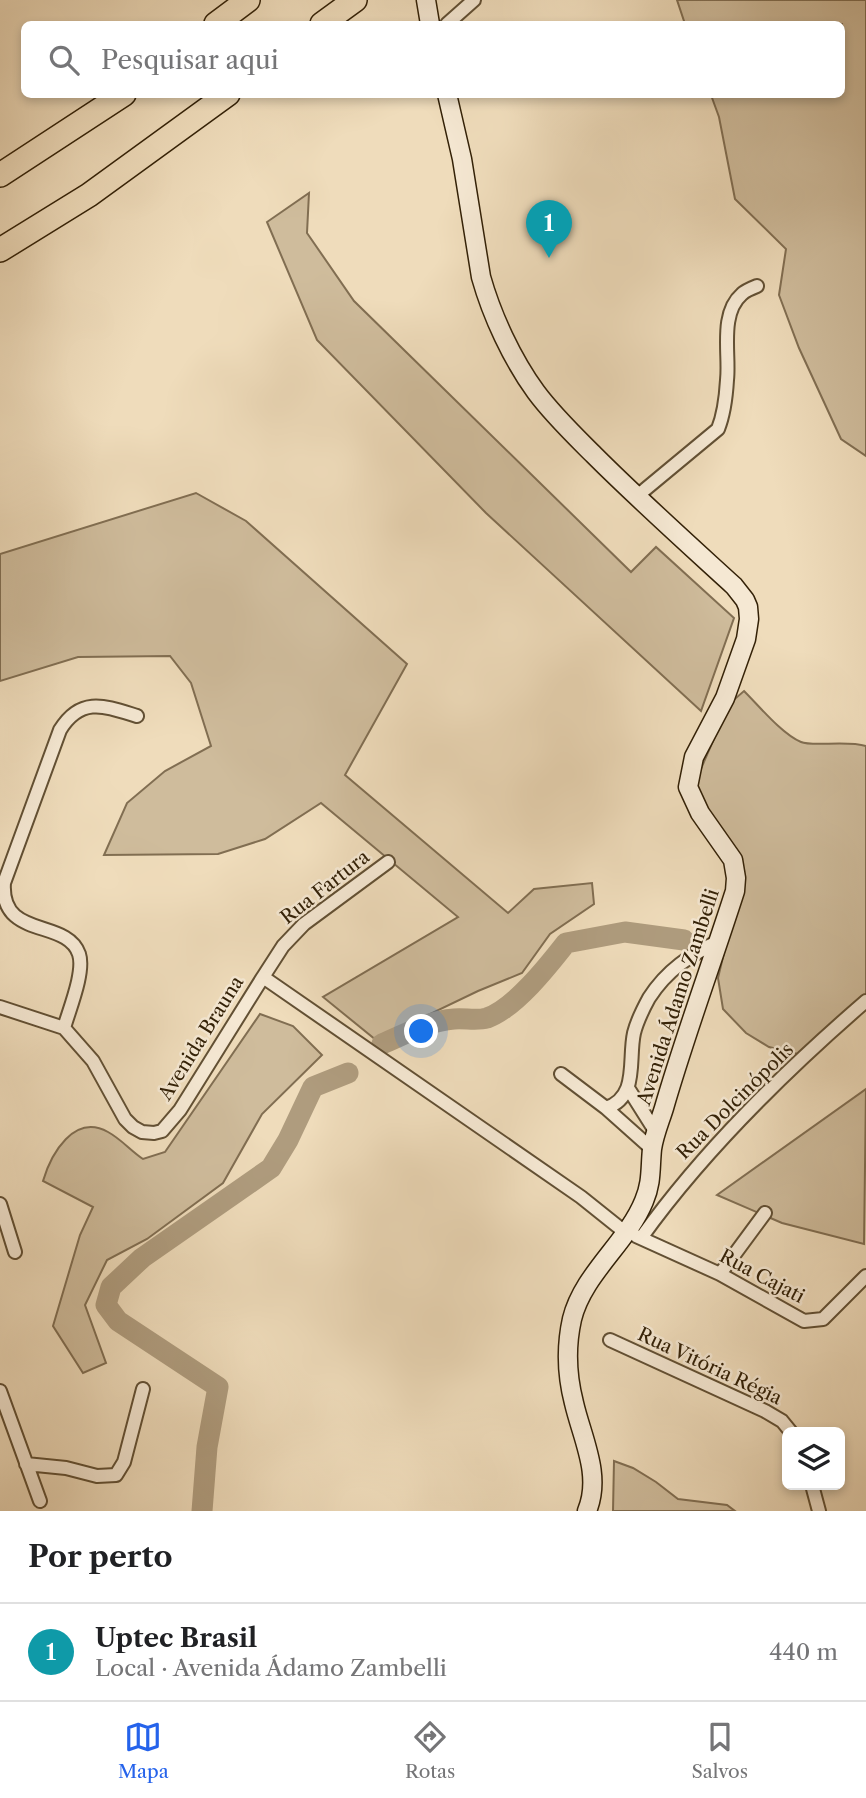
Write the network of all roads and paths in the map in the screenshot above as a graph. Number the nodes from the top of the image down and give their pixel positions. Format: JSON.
{"nodes":[{"id":1,"x":248,"y":0,"type":"edge"},
{"id":2,"x":355,"y":0,"type":"edge"},
{"id":3,"x":426,"y":0,"type":"edge"},
{"id":4,"x":474,"y":0,"type":"edge"},
{"id":5,"x":220,"y":21,"type":"edge"},
{"id":6,"x":326,"y":21,"type":"edge"},
{"id":7,"x":430,"y":21,"type":"edge"},
{"id":8,"x":450,"y":21,"type":"edge"},
{"id":9,"x":118,"y":98,"type":"edge"},
{"id":10,"x":222,"y":98,"type":"edge"},
{"id":11,"x":448,"y":98,"type":"edge"},
{"id":12,"x":0,"y":175,"type":"edge"},
{"id":13,"x":0,"y":250,"type":"edge"},
{"id":14,"x":757,"y":286,"type":"dead end"},
{"id":15,"x":636,"y":497,"type":"junction"},
{"id":16,"x":137,"y":716,"type":"dead end"},
{"id":17,"x":388,"y":862,"type":"dead end"},
{"id":18,"x":719,"y":941,"type":"junction"},
{"id":19,"x":263,"y":977,"type":"junction"},
{"id":20,"x":866,"y":1001,"type":"edge"},
{"id":21,"x":0,"y":1007,"type":"edge"},
{"id":22,"x":64,"y":1028,"type":"junction"},
{"id":23,"x":561,"y":1074,"type":"dead end"},
{"id":24,"x":628,"y":1088,"type":"junction"},
{"id":25,"x":606,"y":1108,"type":"junction"},
{"id":26,"x":654,"y":1141,"type":"junction"},
{"id":27,"x":0,"y":1204,"type":"edge"},
{"id":28,"x":765,"y":1213,"type":"dead end"},
{"id":29,"x":632,"y":1234,"type":"junction"},
{"id":30,"x":15,"y":1252,"type":"dead end"},
{"id":31,"x":720,"y":1274,"type":"junction"},
{"id":32,"x":866,"y":1276,"type":"edge"},
{"id":33,"x":610,"y":1340,"type":"dead end"},
{"id":34,"x":144,"y":1389,"type":"dead end"},
{"id":35,"x":0,"y":1391,"type":"edge"},
{"id":36,"x":787,"y":1427,"type":"edge"},
{"id":37,"x":26,"y":1464,"type":"junction"},
{"id":38,"x":813,"y":1490,"type":"edge"},
{"id":39,"x":40,"y":1501,"type":"dead end"},
{"id":40,"x":587,"y":1511,"type":"edge"},
{"id":41,"x":819,"y":1511,"type":"edge"}],
"edges":[{"from":1,"to":5,"type":"highway"},
{"from":2,"to":6,"type":"highway"},
{"from":3,"to":7,"type":"street"},
{"from":4,"to":8,"type":"street"},
{"from":9,"to":12,"type":"highway"},
{"from":10,"to":13,"type":"highway"},
{"from":11,"to":15,"type":"street","name":"Avenida Ádamo Zambelli"},
{"from":14,"to":15,"type":"street"},
{"from":15,"to":18,"type":"street","name":"Avenida Ádamo Zambelli"},
{"from":16,"to":22,"type":"street"},
{"from":17,"to":19,"type":"street","name":"Rua Fartura"},
{"from":18,"to":24,"type":"street"},
{"from":18,"to":26,"type":"street","name":"Avenida Ádamo Zambelli"},
{"from":19,"to":22,"type":"street","name":"Avenida Brauna"},
{"from":19,"to":29,"type":"street","name":"Avenida Brauna"},
{"from":20,"to":29,"type":"street","name":"Rua Dolcinópolis"},
{"from":21,"to":22,"type":"street"},
{"from":23,"to":25,"type":"street"},
{"from":24,"to":25,"type":"street"},
{"from":24,"to":26,"type":"street"},
{"from":25,"to":26,"type":"street"},
{"from":26,"to":29,"type":"street","name":"Avenida Ádamo Zambelli"},
{"from":27,"to":30,"type":"street"},
{"from":28,"to":31,"type":"street"},
{"from":29,"to":31,"type":"street","name":"Rua Cajati"},
{"from":29,"to":40,"type":"street","name":"Avenida Ádamo Zambelli"},
{"from":31,"to":32,"type":"street","name":"Rua Cajati"},
{"from":33,"to":36,"type":"street","name":"Rua Vitória Régia"},
{"from":34,"to":37,"type":"street"},
{"from":35,"to":37,"type":"street"},
{"from":37,"to":39,"type":"street"},
{"from":38,"to":41,"type":"street"}]}
